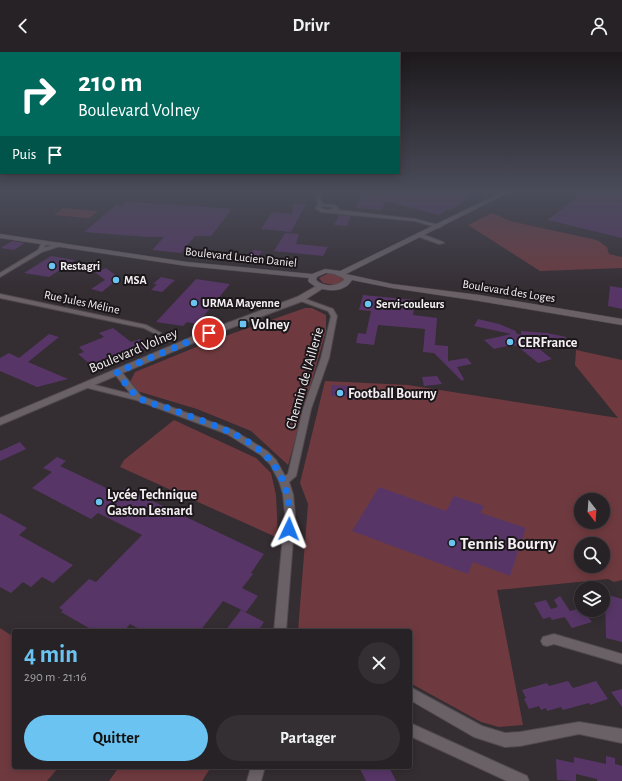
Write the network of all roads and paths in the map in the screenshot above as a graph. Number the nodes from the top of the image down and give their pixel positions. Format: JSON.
{"nodes":[{"id":1,"x":435,"y":225,"type":"edge"},
{"id":2,"x":439,"y":226,"type":"joint"},
{"id":3,"x":420,"y":235,"type":"junction"},
{"id":4,"x":0,"y":236,"type":"edge"},
{"id":5,"x":44,"y":242,"type":"junction"},
{"id":6,"x":441,"y":243,"type":"dead end"},
{"id":7,"x":60,"y":245,"type":"junction"},
{"id":8,"x":40,"y":251,"type":"junction"},
{"id":9,"x":0,"y":274,"type":"edge"},
{"id":10,"x":344,"y":275,"type":"junction"},
{"id":11,"x":313,"y":276,"type":"junction"},
{"id":12,"x":340,"y":286,"type":"junction"},
{"id":13,"x":392,"y":286,"type":"junction"},
{"id":14,"x":321,"y":287,"type":"junction"},
{"id":15,"x":0,"y":296,"type":"edge"},
{"id":16,"x":300,"y":299,"type":"junction"},
{"id":17,"x":622,"y":322,"type":"edge"},
{"id":18,"x":158,"y":333,"type":"dead end"},
{"id":19,"x":117,"y":372,"type":"junction"},
{"id":20,"x":87,"y":385,"type":"junction"},
{"id":21,"x":139,"y":398,"type":"junction"},
{"id":22,"x":0,"y":422,"type":"edge"},
{"id":23,"x":284,"y":481,"type":"junction"},
{"id":24,"x":280,"y":629,"type":"edge"},
{"id":25,"x":547,"y":641,"type":"dead end"},
{"id":26,"x":622,"y":659,"type":"edge"},
{"id":27,"x":412,"y":694,"type":"edge"},
{"id":28,"x":412,"y":731,"type":"edge"},
{"id":29,"x":622,"y":736,"type":"edge"},
{"id":30,"x":257,"y":769,"type":"edge"},
{"id":31,"x":254,"y":781,"type":"edge"},
{"id":32,"x":522,"y":781,"type":"edge"}],
"edges":[{"from":1,"to":2,"type":"street"},
{"from":2,"to":3,"type":"main road"},
{"from":3,"to":6,"type":"street"},
{"from":3,"to":10,"type":"main road"},
{"from":4,"to":5,"type":"main road","name":"Boulevard Lucien Daniel"},
{"from":5,"to":7,"type":"main road","name":"Boulevard Lucien Daniel"},
{"from":5,"to":8,"type":"street"},
{"from":7,"to":8,"type":"street"},
{"from":7,"to":11,"type":"main road","name":"Boulevard Lucien Daniel"},
{"from":8,"to":9,"type":"street"},
{"from":10,"to":11,"type":"main road","name":"Boulevard Lucien Daniel"},
{"from":10,"to":12,"type":"main road"},
{"from":10,"to":13,"type":"main road","name":"Boulevard des Loges"},
{"from":11,"to":14,"type":"main road"},
{"from":12,"to":13,"type":"main road","name":"Boulevard des Loges"},
{"from":12,"to":14,"type":"main road","name":"Boulevard des Loges"},
{"from":13,"to":17,"type":"main road","name":"Boulevard des Loges"},
{"from":14,"to":16,"type":"street","name":"Boulevard Volney"},
{"from":15,"to":18,"type":"street","name":"Rue Jules Méline"},
{"from":16,"to":19,"type":"street","name":"Boulevard Volney"},
{"from":16,"to":23,"type":"street","name":"Chemin de l'Aillerie"},
{"from":19,"to":20,"type":"street","name":"Boulevard Volney"},
{"from":19,"to":21,"type":"street"},
{"from":20,"to":21,"type":"street"},
{"from":20,"to":22,"type":"street","name":"Boulevard Volney"},
{"from":21,"to":23,"type":"street"},
{"from":23,"to":24,"type":"street"},
{"from":25,"to":26,"type":"street"},
{"from":27,"to":29,"type":"street"},
{"from":28,"to":32,"type":"street"},
{"from":30,"to":31,"type":"street"}]}
